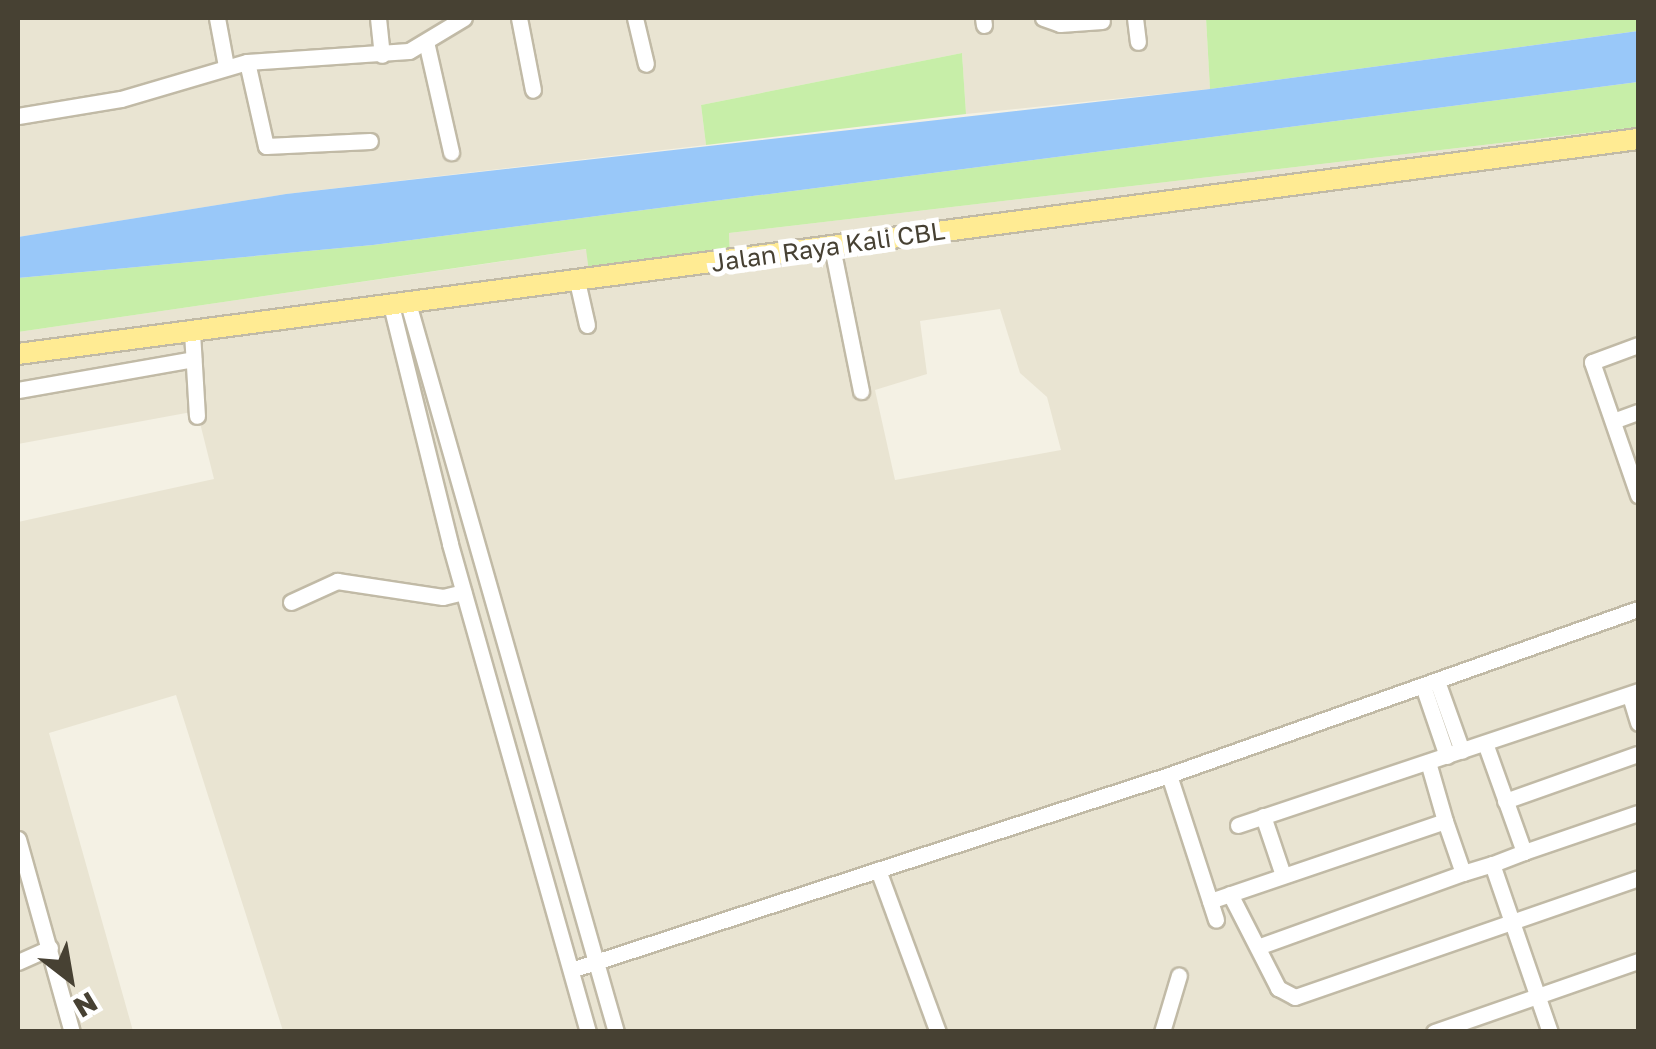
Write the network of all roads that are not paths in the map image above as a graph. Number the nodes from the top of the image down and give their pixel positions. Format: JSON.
{"nodes":[{"id":1,"x":218,"y":18,"type":"edge"},
{"id":2,"x":378,"y":18,"type":"edge"},
{"id":3,"x":464,"y":18,"type":"edge"},
{"id":4,"x":520,"y":18,"type":"edge"},
{"id":5,"x":635,"y":18,"type":"edge"},
{"id":6,"x":1043,"y":18,"type":"edge"},
{"id":7,"x":1135,"y":18,"type":"edge"},
{"id":8,"x":1102,"y":21,"type":"dead end"},
{"id":9,"x":1138,"y":42,"type":"dead end"},
{"id":10,"x":427,"y":46,"type":"junction"},
{"id":11,"x":382,"y":55,"type":"junction"},
{"id":12,"x":247,"y":62,"type":"junction"},
{"id":13,"x":646,"y":64,"type":"dead end"},
{"id":14,"x":226,"y":66,"type":"junction"},
{"id":15,"x":533,"y":90,"type":"dead end"},
{"id":16,"x":19,"y":116,"type":"edge"},
{"id":17,"x":18,"y":134,"type":"edge"},
{"id":18,"x":1638,"y":139,"type":"edge"},
{"id":19,"x":370,"y":141,"type":"dead end"},
{"id":20,"x":452,"y":152,"type":"dead end"},
{"id":21,"x":832,"y":247,"type":"junction"},
{"id":22,"x":577,"y":281,"type":"junction"},
{"id":23,"x":400,"y":304,"type":"junction"},
{"id":24,"x":586,"y":325,"type":"dead end"},
{"id":25,"x":192,"y":332,"type":"junction"},
{"id":26,"x":1638,"y":346,"type":"edge"},
{"id":27,"x":18,"y":354,"type":"edge"},
{"id":28,"x":194,"y":361,"type":"junction"},
{"id":29,"x":414,"y":373,"type":"junction"},
{"id":30,"x":18,"y":390,"type":"edge"},
{"id":31,"x":430,"y":390,"type":"junction"},
{"id":32,"x":861,"y":392,"type":"dead end"},
{"id":33,"x":410,"y":394,"type":"junction"},
{"id":34,"x":1638,"y":412,"type":"edge"},
{"id":35,"x":198,"y":416,"type":"dead end"},
{"id":36,"x":1612,"y":421,"type":"junction"},
{"id":37,"x":1635,"y":472,"type":"edge"},
{"id":38,"x":1638,"y":495,"type":"edge"},
{"id":39,"x":463,"y":592,"type":"junction"},
{"id":40,"x":291,"y":602,"type":"dead end"},
{"id":41,"x":1638,"y":608,"type":"edge"},
{"id":42,"x":1430,"y":684,"type":"junction"},
{"id":43,"x":1634,"y":694,"type":"edge"},
{"id":44,"x":1638,"y":723,"type":"edge"},
{"id":45,"x":1485,"y":743,"type":"junction"},
{"id":46,"x":1455,"y":753,"type":"junction"},
{"id":47,"x":1638,"y":754,"type":"edge"},
{"id":48,"x":1428,"y":762,"type":"junction"},
{"id":49,"x":1169,"y":775,"type":"junction"},
{"id":50,"x":1505,"y":801,"type":"junction"},
{"id":51,"x":1638,"y":813,"type":"edge"},
{"id":52,"x":1263,"y":816,"type":"junction"},
{"id":53,"x":1446,"y":820,"type":"junction"},
{"id":54,"x":1238,"y":824,"type":"dead end"},
{"id":55,"x":18,"y":846,"type":"edge"},
{"id":56,"x":1524,"y":852,"type":"junction"},
{"id":57,"x":1492,"y":864,"type":"junction"},
{"id":58,"x":878,"y":870,"type":"junction"},
{"id":59,"x":1464,"y":874,"type":"junction"},
{"id":60,"x":1283,"y":875,"type":"junction"},
{"id":61,"x":1638,"y":878,"type":"edge"},
{"id":62,"x":1230,"y":894,"type":"junction"},
{"id":63,"x":1210,"y":901,"type":"junction"},
{"id":64,"x":1216,"y":920,"type":"dead end"},
{"id":65,"x":1512,"y":922,"type":"junction"},
{"id":66,"x":1258,"y":947,"type":"junction"},
{"id":67,"x":50,"y":948,"type":"junction"},
{"id":68,"x":596,"y":961,"type":"junction"},
{"id":69,"x":1638,"y":961,"type":"edge"},
{"id":70,"x":18,"y":962,"type":"edge"},
{"id":71,"x":571,"y":970,"type":"junction"},
{"id":72,"x":1179,"y":975,"type":"dead end"},
{"id":73,"x":1538,"y":997,"type":"junction"},
{"id":74,"x":72,"y":1032,"type":"edge"},
{"id":75,"x":588,"y":1032,"type":"edge"},
{"id":76,"x":616,"y":1032,"type":"edge"},
{"id":77,"x":938,"y":1032,"type":"edge"},
{"id":78,"x":1162,"y":1032,"type":"edge"},
{"id":79,"x":1434,"y":1032,"type":"edge"},
{"id":80,"x":1550,"y":1032,"type":"edge"}],
"edges":[{"from":1,"to":14,"type":"street"},
{"from":2,"to":11,"type":"street"},
{"from":3,"to":10,"type":"street"},
{"from":4,"to":15,"type":"street"},
{"from":5,"to":13,"type":"street"},
{"from":6,"to":8,"type":"street"},
{"from":7,"to":9,"type":"street"},
{"from":10,"to":11,"type":"street"},
{"from":10,"to":20,"type":"street"},
{"from":11,"to":12,"type":"street"},
{"from":12,"to":14,"type":"street"},
{"from":12,"to":19,"type":"street"},
{"from":14,"to":16,"type":"street"},
{"from":16,"to":17,"type":"street"},
{"from":18,"to":21,"type":"main road","name":"Jalan Raya Kali CBL"},
{"from":21,"to":22,"type":"main road","name":"Jalan Raya Kali CBL"},
{"from":21,"to":32,"type":"street"},
{"from":22,"to":23,"type":"main road","name":"Jalan Raya Kali CBL"},
{"from":22,"to":24,"type":"street"},
{"from":23,"to":25,"type":"main road","name":"Jalan Raya Kali CBL"},
{"from":23,"to":29,"type":"street"},
{"from":25,"to":27,"type":"main road","name":"Jalan Raya Kali CBL"},
{"from":25,"to":28,"type":"street"},
{"from":26,"to":36,"type":"street"},
{"from":28,"to":30,"type":"street"},
{"from":28,"to":35,"type":"street"},
{"from":29,"to":31,"type":"street"},
{"from":29,"to":33,"type":"street"},
{"from":31,"to":33,"type":"street"},
{"from":31,"to":68,"type":"street"},
{"from":33,"to":39,"type":"street"},
{"from":34,"to":36,"type":"street"},
{"from":36,"to":37,"type":"street"},
{"from":37,"to":38,"type":"street"},
{"from":39,"to":40,"type":"street"},
{"from":39,"to":71,"type":"street"},
{"from":41,"to":42,"type":"street"},
{"from":42,"to":46,"type":"street"},
{"from":42,"to":49,"type":"street"},
{"from":43,"to":44,"type":"street"},
{"from":43,"to":45,"type":"street"},
{"from":45,"to":46,"type":"street"},
{"from":45,"to":50,"type":"street"},
{"from":46,"to":48,"type":"street"},
{"from":47,"to":50,"type":"street"},
{"from":48,"to":52,"type":"street"},
{"from":48,"to":53,"type":"street"},
{"from":49,"to":58,"type":"street"},
{"from":49,"to":63,"type":"street"},
{"from":50,"to":56,"type":"street"},
{"from":51,"to":56,"type":"street"},
{"from":52,"to":54,"type":"street"},
{"from":52,"to":60,"type":"street"},
{"from":53,"to":59,"type":"street"},
{"from":53,"to":60,"type":"street"},
{"from":55,"to":67,"type":"street"},
{"from":56,"to":57,"type":"street"},
{"from":57,"to":59,"type":"street"},
{"from":57,"to":65,"type":"street"},
{"from":58,"to":68,"type":"street"},
{"from":58,"to":77,"type":"street"},
{"from":59,"to":66,"type":"street"},
{"from":60,"to":62,"type":"street"},
{"from":61,"to":65,"type":"street"},
{"from":62,"to":63,"type":"street"},
{"from":62,"to":66,"type":"street"},
{"from":63,"to":64,"type":"street"},
{"from":65,"to":66,"type":"street"},
{"from":65,"to":73,"type":"street"},
{"from":67,"to":70,"type":"street"},
{"from":67,"to":74,"type":"street"},
{"from":68,"to":71,"type":"street"},
{"from":68,"to":76,"type":"street"},
{"from":69,"to":73,"type":"street"},
{"from":71,"to":75,"type":"street"},
{"from":72,"to":78,"type":"street"},
{"from":73,"to":79,"type":"street"},
{"from":73,"to":80,"type":"street"}]}
